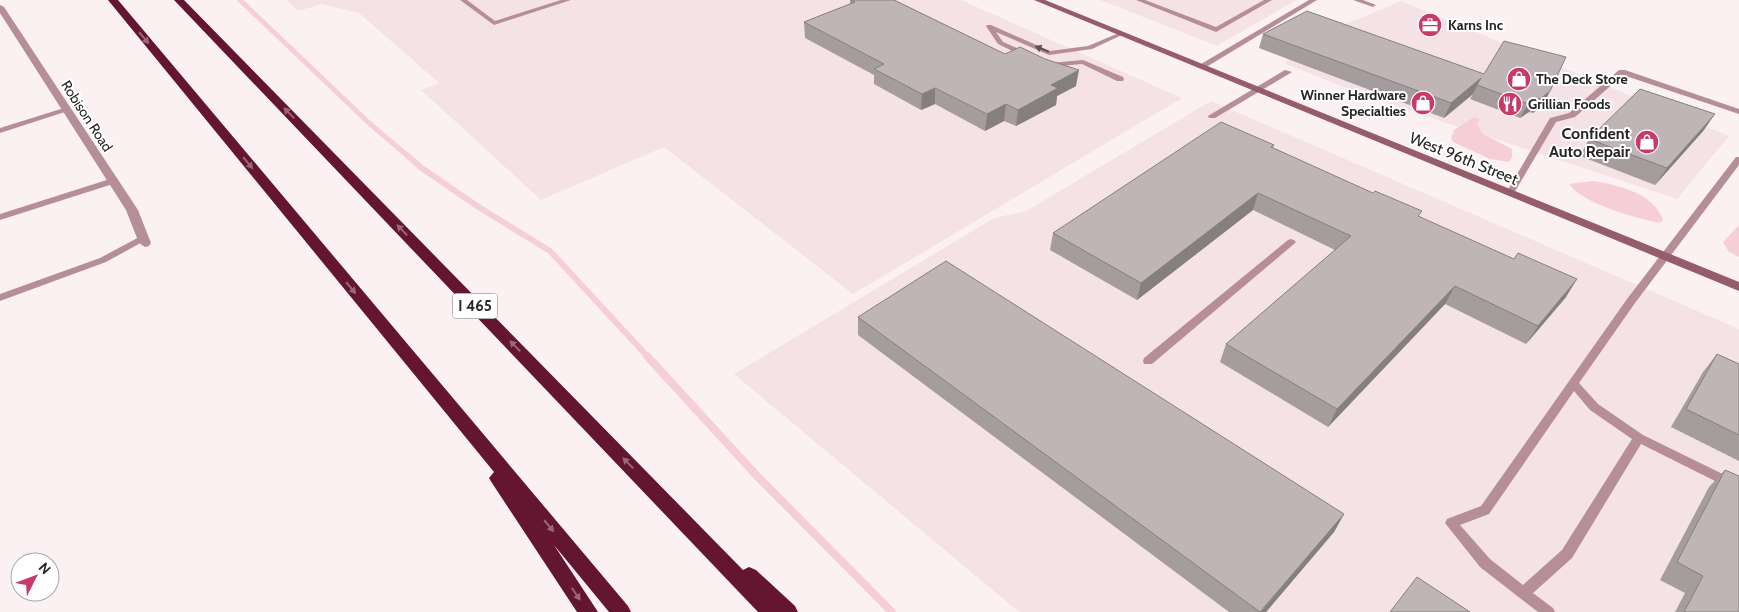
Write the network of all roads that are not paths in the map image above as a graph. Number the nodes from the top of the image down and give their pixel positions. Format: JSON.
{"nodes":[{"id":1,"x":113,"y":0,"type":"edge"},
{"id":2,"x":179,"y":0,"type":"edge"},
{"id":3,"x":463,"y":0,"type":"edge"},
{"id":4,"x":568,"y":0,"type":"edge"},
{"id":5,"x":1038,"y":0,"type":"edge"},
{"id":6,"x":1139,"y":0,"type":"edge"},
{"id":7,"x":1269,"y":0,"type":"edge"},
{"id":8,"x":1314,"y":0,"type":"edge"},
{"id":9,"x":1356,"y":0,"type":"edge"},
{"id":10,"x":1373,"y":5,"type":"dead end"},
{"id":11,"x":0,"y":7,"type":"edge"},
{"id":12,"x":1121,"y":34,"type":"junction"},
{"id":13,"x":1090,"y":48,"type":"junction"},
{"id":14,"x":1032,"y":58,"type":"edge"},
{"id":15,"x":1040,"y":62,"type":"edge"},
{"id":16,"x":1084,"y":62,"type":"junction"},
{"id":17,"x":1200,"y":66,"type":"junction"},
{"id":18,"x":1288,"y":72,"type":"dead end"},
{"id":19,"x":1120,"y":78,"type":"dead end"},
{"id":20,"x":1258,"y":90,"type":"junction"},
{"id":21,"x":67,"y":110,"type":"junction"},
{"id":22,"x":1739,"y":112,"type":"edge"},
{"id":23,"x":1212,"y":116,"type":"dead end"},
{"id":24,"x":0,"y":131,"type":"edge"},
{"id":25,"x":1739,"y":159,"type":"edge"},
{"id":26,"x":1735,"y":171,"type":"edge"},
{"id":27,"x":113,"y":181,"type":"junction"},
{"id":28,"x":1510,"y":193,"type":"junction"},
{"id":29,"x":0,"y":217,"type":"edge"},
{"id":30,"x":144,"y":240,"type":"joint"},
{"id":31,"x":1291,"y":242,"type":"dead end"},
{"id":32,"x":1666,"y":256,"type":"junction"},
{"id":33,"x":1739,"y":287,"type":"edge"},
{"id":34,"x":0,"y":298,"type":"edge"},
{"id":35,"x":1148,"y":361,"type":"dead end"},
{"id":36,"x":1574,"y":384,"type":"junction"},
{"id":37,"x":451,"y":408,"type":"junction"},
{"id":38,"x":1639,"y":438,"type":"junction"},
{"id":39,"x":642,"y":478,"type":"junction"},
{"id":40,"x":1739,"y":488,"type":"edge"},
{"id":41,"x":1524,"y":593,"type":"junction"},
{"id":42,"x":588,"y":612,"type":"edge"},
{"id":43,"x":621,"y":612,"type":"edge"},
{"id":44,"x":771,"y":612,"type":"edge"},
{"id":45,"x":788,"y":612,"type":"edge"},
{"id":46,"x":1548,"y":612,"type":"edge"}],
"edges":[{"from":1,"to":37,"type":"highway","one_way":true},
{"from":39,"to":2,"type":"highway","number":"I 465","one_way":true},
{"from":3,"to":4,"type":"lane"},
{"from":5,"to":12,"type":"street","name":"West 96th Street"},
{"from":6,"to":7,"type":"lane"},
{"from":8,"to":17,"type":"lane"},
{"from":9,"to":10,"type":"lane"},
{"from":11,"to":21,"type":"street","name":"Robison Road"},
{"from":12,"to":13,"type":"lane"},
{"from":12,"to":17,"type":"street","name":"West 96th Street"},
{"from":13,"to":14,"type":"lane","one_way":true},
{"from":13,"to":16,"type":"lane"},
{"from":15,"to":16,"type":"lane"},
{"from":16,"to":19,"type":"lane"},
{"from":17,"to":20,"type":"street","name":"West 96th Street"},
{"from":18,"to":20,"type":"lane"},
{"from":20,"to":23,"type":"lane"},
{"from":20,"to":28,"type":"street","name":"West 96th Street"},
{"from":21,"to":24,"type":"lane"},
{"from":21,"to":27,"type":"street","name":"Robison Road"},
{"from":22,"to":28,"type":"lane"},
{"from":25,"to":26,"type":"lane"},
{"from":26,"to":32,"type":"lane"},
{"from":27,"to":29,"type":"lane"},
{"from":27,"to":30,"type":"street","name":"Robison Road"},
{"from":28,"to":32,"type":"street","name":"West 96th Street"},
{"from":30,"to":34,"type":"lane"},
{"from":31,"to":35,"type":"lane"},
{"from":32,"to":33,"type":"street","name":"West 96th Street"},
{"from":32,"to":36,"type":"lane"},
{"from":36,"to":38,"type":"lane"},
{"from":36,"to":41,"type":"lane"},
{"from":37,"to":42,"type":"highway","one_way":true},
{"from":37,"to":43,"type":"highway","one_way":true},
{"from":38,"to":40,"type":"lane"},
{"from":38,"to":41,"type":"lane"},
{"from":39,"to":44,"type":"highway","number":"I 465"},
{"from":39,"to":45,"type":"highway"},
{"from":41,"to":46,"type":"lane"}]}
